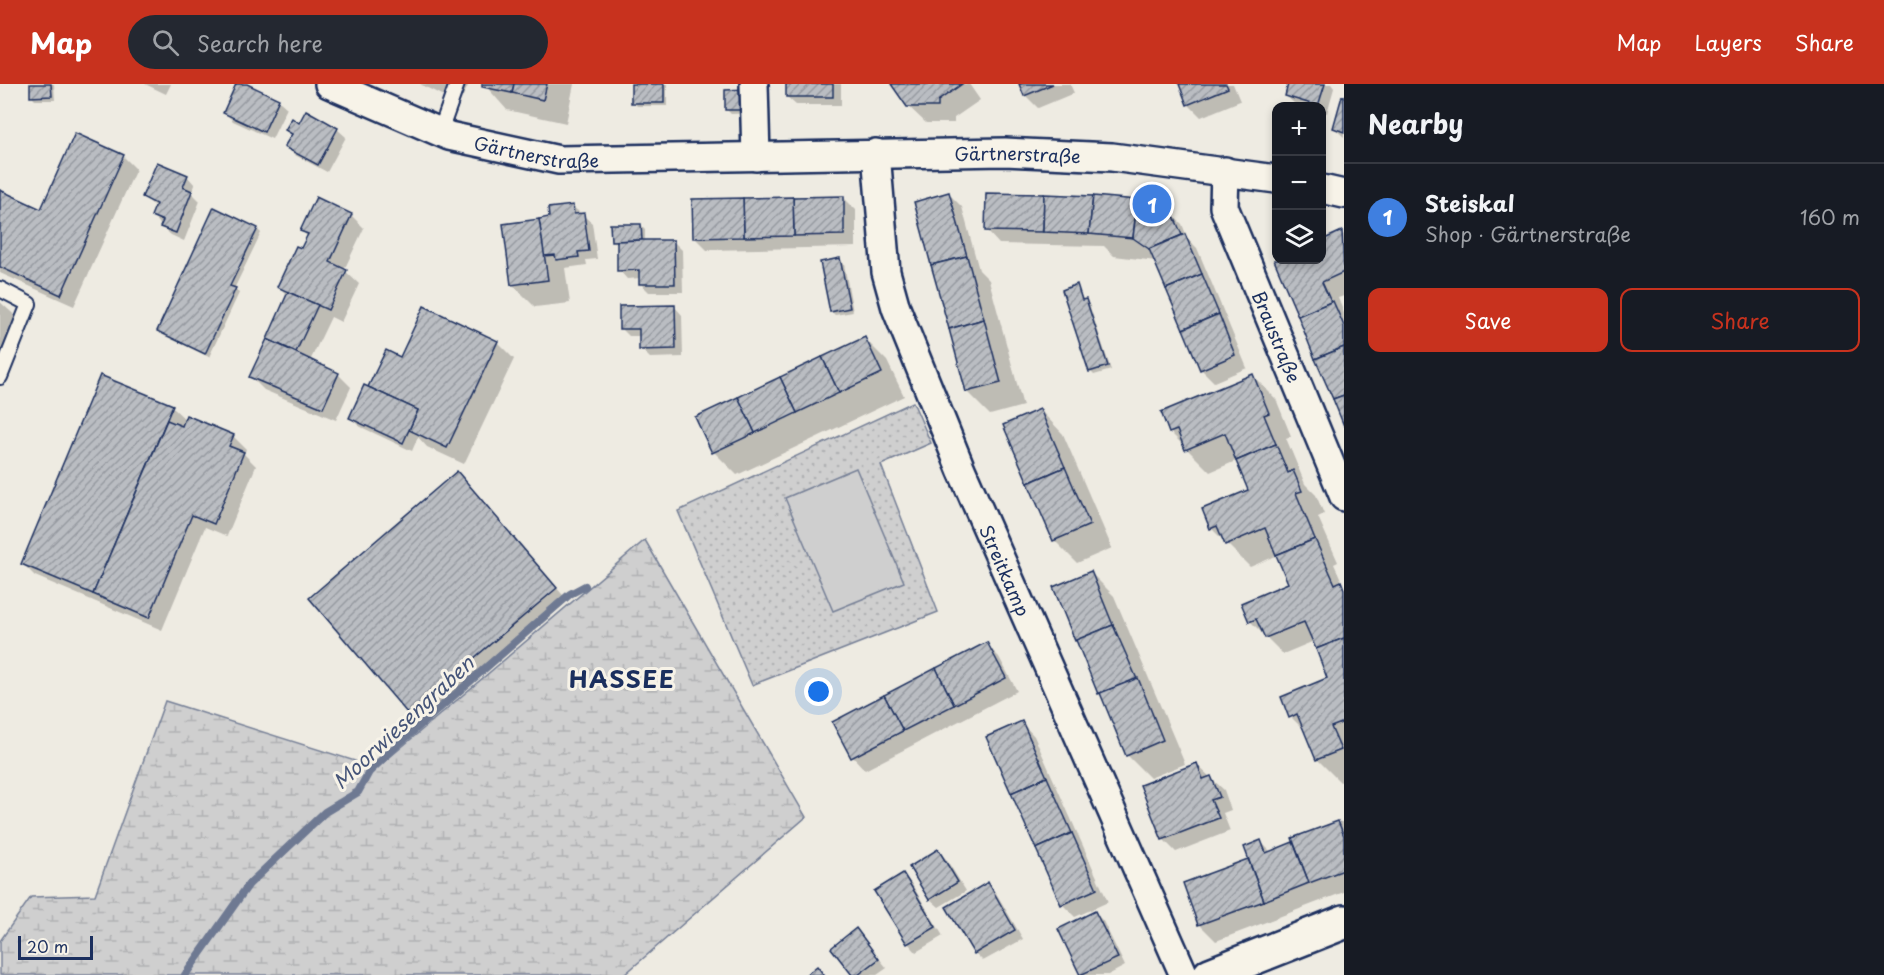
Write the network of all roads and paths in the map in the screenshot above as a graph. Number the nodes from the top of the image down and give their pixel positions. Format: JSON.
{"nodes":[{"id":1,"x":329,"y":84,"type":"edge"},
{"id":2,"x":457,"y":84,"type":"edge"},
{"id":3,"x":754,"y":84,"type":"edge"},
{"id":4,"x":440,"y":132,"type":"junction"},
{"id":5,"x":876,"y":153,"type":"junction"},
{"id":6,"x":756,"y":157,"type":"junction"},
{"id":7,"x":1225,"y":171,"type":"junction"},
{"id":8,"x":1272,"y":178,"type":"edge"},
{"id":9,"x":1326,"y":190,"type":"edge"},
{"id":10,"x":1344,"y":194,"type":"edge"},
{"id":11,"x":0,"y":289,"type":"edge"},
{"id":12,"x":0,"y":377,"type":"edge"},
{"id":13,"x":1344,"y":497,"type":"edge"},
{"id":14,"x":1344,"y":922,"type":"edge"},
{"id":15,"x":1184,"y":975,"type":"edge"},
{"id":16,"x":1210,"y":975,"type":"edge"}],
"edges":[{"from":1,"to":4,"type":"street","name":"Gärtnerstraße"},
{"from":2,"to":4,"type":"lane"},
{"from":3,"to":6,"type":"street"},
{"from":4,"to":6,"type":"street","name":"Gärtnerstraße"},
{"from":5,"to":6,"type":"street","name":"Gärtnerstraße"},
{"from":5,"to":7,"type":"street","name":"Gärtnerstraße"},
{"from":5,"to":15,"type":"street","name":"Streitkamp"},
{"from":7,"to":8,"type":"street","name":"Gärtnerstraße"},
{"from":7,"to":13,"type":"street","name":"Braustraße"},
{"from":9,"to":10,"type":"street"},
{"from":11,"to":12,"type":"lane"},
{"from":14,"to":16,"type":"street"}]}
